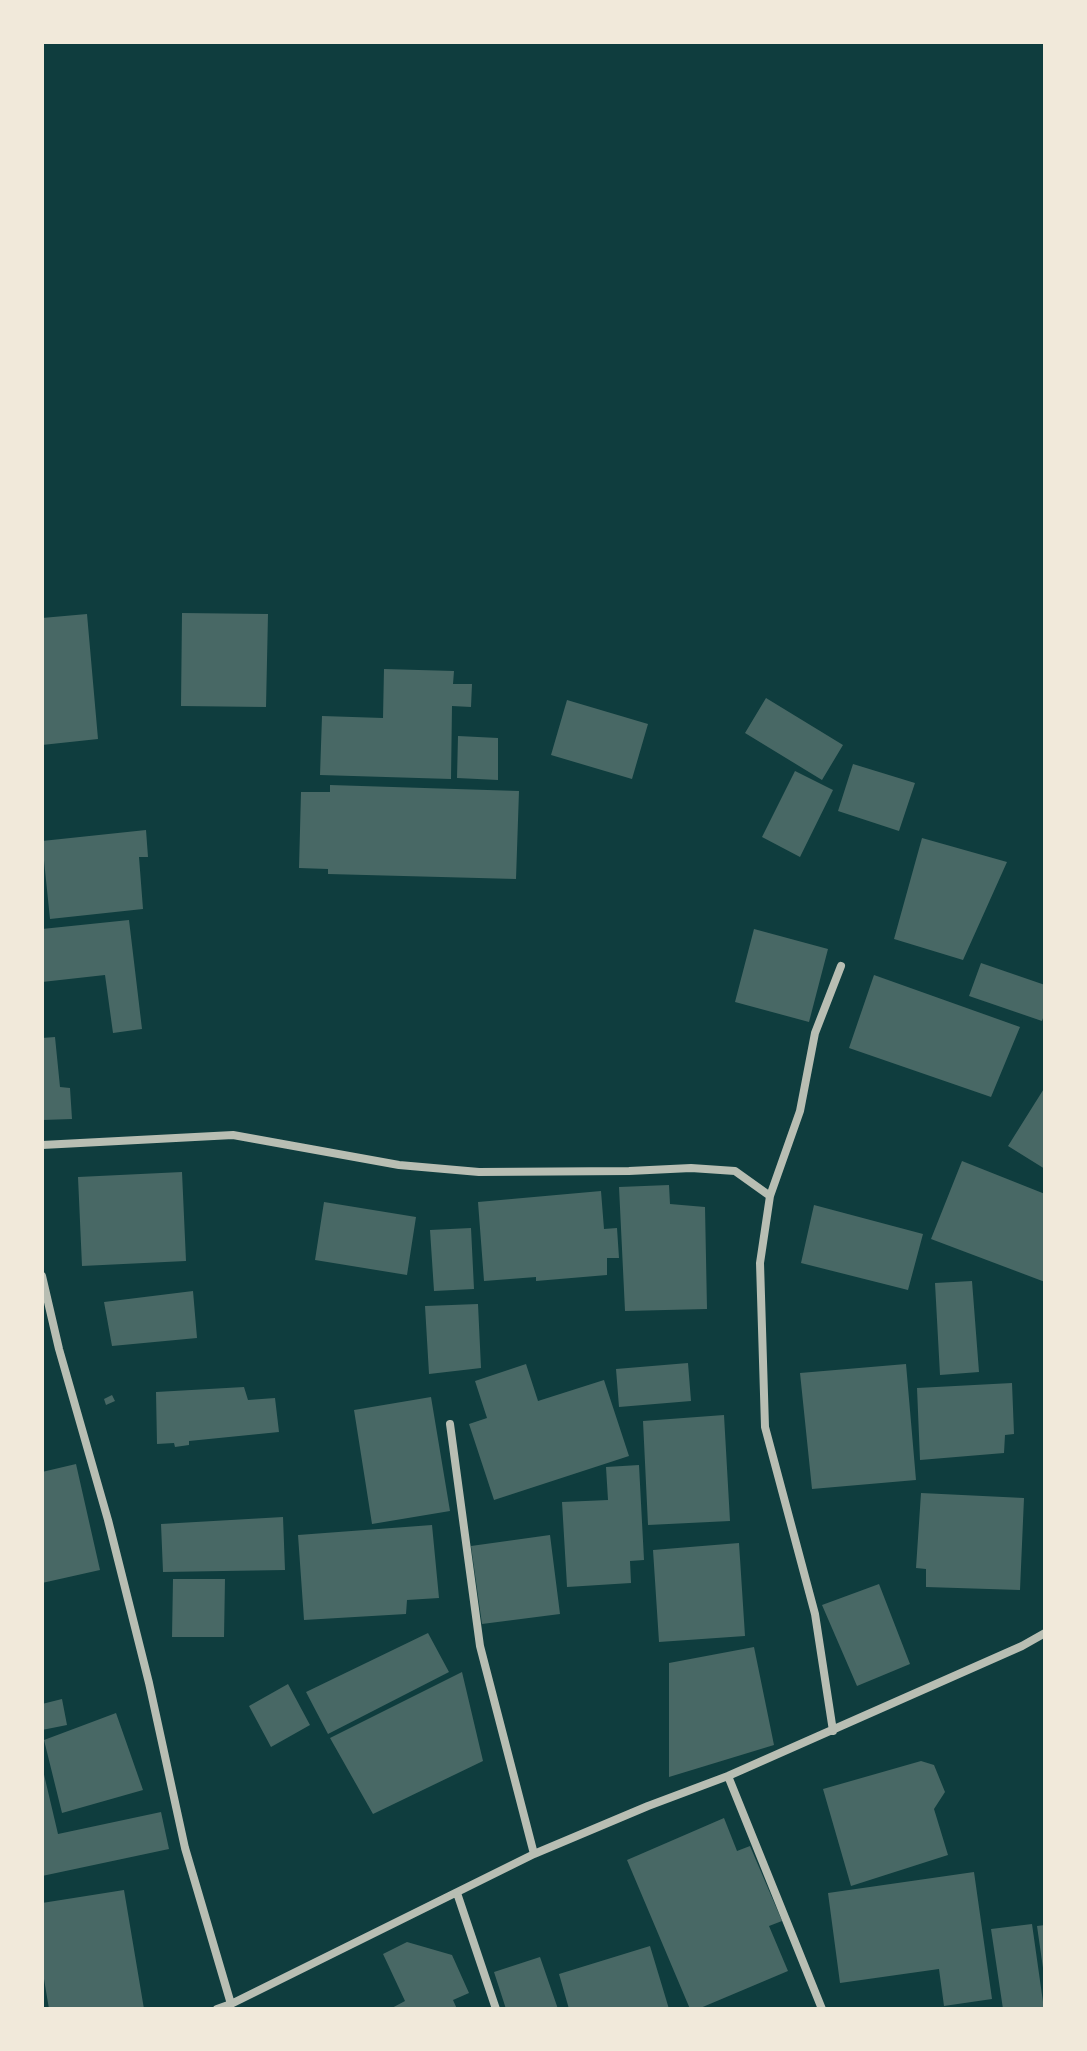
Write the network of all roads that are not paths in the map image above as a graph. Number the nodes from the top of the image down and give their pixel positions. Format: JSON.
{"nodes":[{"id":1,"x":841,"y":966,"type":"dead end"},
{"id":2,"x":42,"y":1145,"type":"edge"},
{"id":3,"x":770,"y":1196,"type":"junction"},
{"id":4,"x":42,"y":1276,"type":"edge"},
{"id":5,"x":450,"y":1424,"type":"dead end"},
{"id":6,"x":1045,"y":1633,"type":"edge"},
{"id":7,"x":833,"y":1731,"type":"junction"},
{"id":8,"x":728,"y":1776,"type":"junction"},
{"id":9,"x":534,"y":1854,"type":"junction"},
{"id":10,"x":457,"y":1893,"type":"junction"},
{"id":11,"x":231,"y":2004,"type":"junction"},
{"id":12,"x":217,"y":2009,"type":"edge"},
{"id":13,"x":496,"y":2009,"type":"edge"},
{"id":14,"x":822,"y":2009,"type":"edge"}],
"edges":[{"from":1,"to":3,"type":"street"},
{"from":2,"to":3,"type":"street"},
{"from":3,"to":7,"type":"street"},
{"from":4,"to":11,"type":"street"},
{"from":5,"to":9,"type":"street"},
{"from":6,"to":7,"type":"street"},
{"from":7,"to":8,"type":"street"},
{"from":8,"to":9,"type":"street"},
{"from":8,"to":14,"type":"street"},
{"from":9,"to":10,"type":"street"},
{"from":10,"to":11,"type":"street"},
{"from":10,"to":13,"type":"street"},
{"from":11,"to":12,"type":"street"}]}
